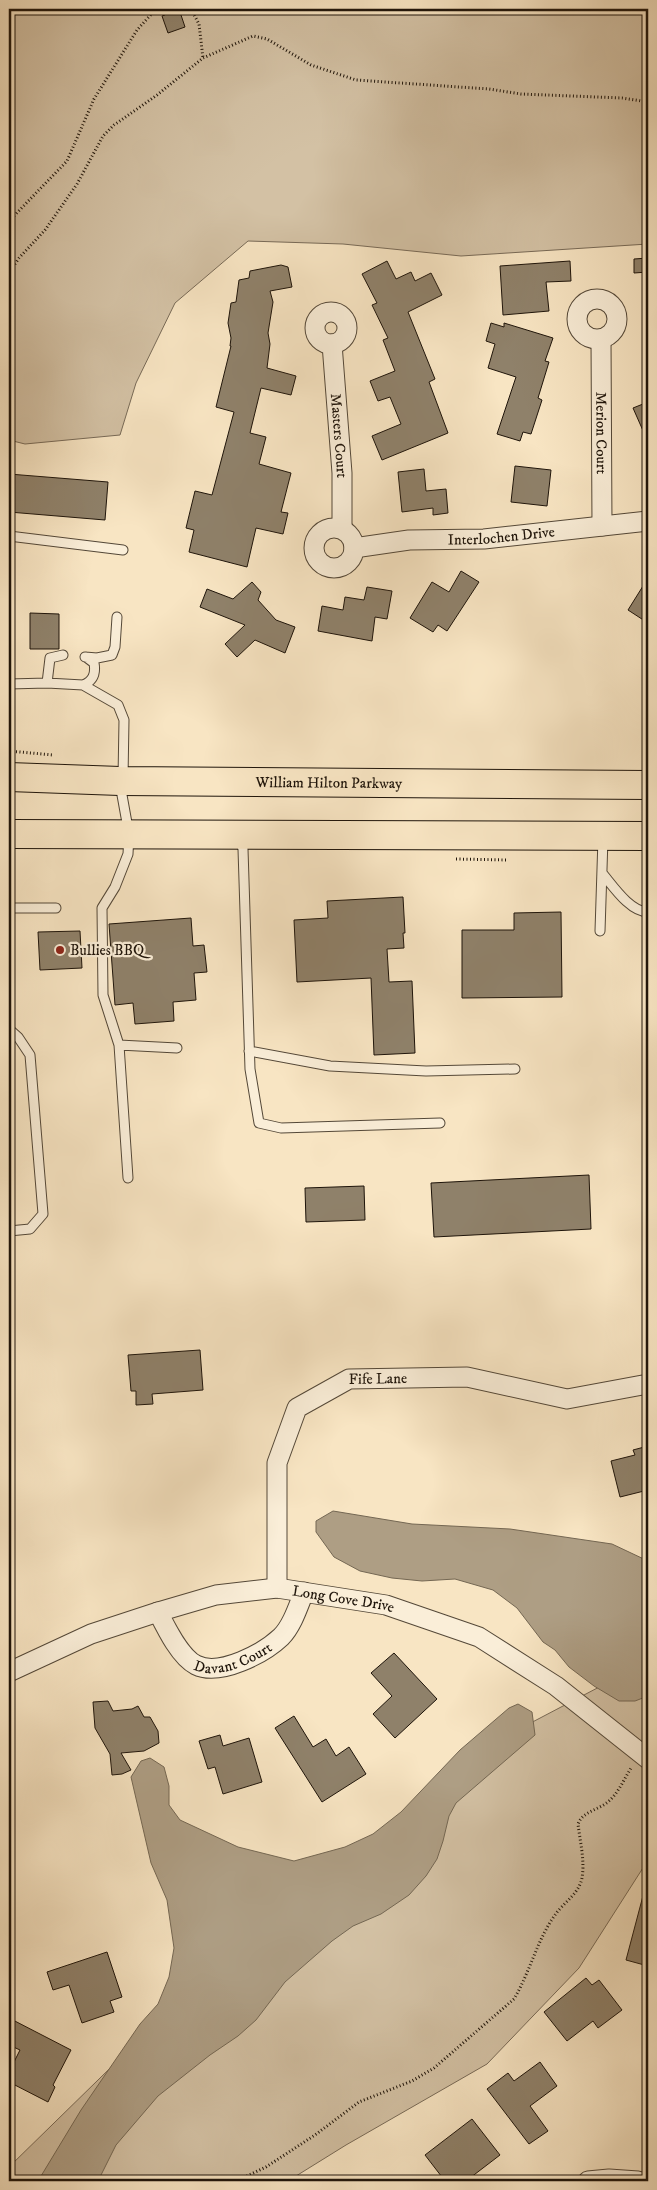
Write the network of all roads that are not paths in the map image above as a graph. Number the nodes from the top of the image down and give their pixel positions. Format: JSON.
{"nodes":[{"id":1,"x":601,"y":339,"type":"dead end"},
{"id":2,"x":332,"y":344,"type":"dead end"},
{"id":3,"x":648,"y":521,"type":"edge"},
{"id":4,"x":602,"y":526,"type":"junction"},
{"id":5,"x":342,"y":529,"type":"junction"},
{"id":6,"x":9,"y":536,"type":"edge"},
{"id":7,"x":354,"y":548,"type":"junction"},
{"id":8,"x":123,"y":550,"type":"dead end"},
{"id":9,"x":117,"y":617,"type":"dead end"},
{"id":10,"x":62,"y":655,"type":"dead end"},
{"id":11,"x":47,"y":683,"type":"junction"},
{"id":12,"x":9,"y":684,"type":"edge"},
{"id":13,"x":83,"y":685,"type":"junction"},
{"id":14,"x":9,"y":778,"type":"edge"},
{"id":15,"x":122,"y":781,"type":"junction"},
{"id":16,"x":648,"y":785,"type":"edge"},
{"id":17,"x":9,"y":834,"type":"edge"},
{"id":18,"x":128,"y":834,"type":"junction"},
{"id":19,"x":238,"y":835,"type":"junction"},
{"id":20,"x":603,"y":836,"type":"junction"},
{"id":21,"x":648,"y":836,"type":"edge"},
{"id":22,"x":602,"y":873,"type":"junction"},
{"id":23,"x":9,"y":908,"type":"edge"},
{"id":24,"x":56,"y":908,"type":"dead end"},
{"id":25,"x":648,"y":912,"type":"edge"},
{"id":26,"x":600,"y":931,"type":"dead end"},
{"id":27,"x":9,"y":1029,"type":"edge"},
{"id":28,"x":118,"y":1046,"type":"junction"},
{"id":29,"x":177,"y":1048,"type":"dead end"},
{"id":30,"x":249,"y":1052,"type":"junction"},
{"id":31,"x":515,"y":1069,"type":"dead end"},
{"id":32,"x":440,"y":1124,"type":"dead end"},
{"id":33,"x":128,"y":1178,"type":"dead end"},
{"id":34,"x":9,"y":1232,"type":"edge"},
{"id":35,"x":648,"y":1384,"type":"edge"},
{"id":36,"x":277,"y":1588,"type":"junction"},
{"id":37,"x":304,"y":1592,"type":"junction"},
{"id":38,"x":158,"y":1612,"type":"junction"},
{"id":39,"x":9,"y":1672,"type":"edge"},
{"id":40,"x":644,"y":1756,"type":"edge"},
{"id":41,"x":588,"y":2181,"type":"edge"},
{"id":42,"x":638,"y":2181,"type":"edge"}],
"edges":[{"from":1,"to":4,"type":"street","name":"Merion Court"},
{"from":2,"to":5,"type":"street","name":"Masters Court"},
{"from":3,"to":4,"type":"street","name":"Interlochen Drive"},
{"from":4,"to":7,"type":"street","name":"Interlochen Drive"},
{"from":5,"to":7,"type":"street"},
{"from":5,"to":7,"type":"street"},
{"from":6,"to":8,"type":"lane"},
{"from":9,"to":13,"type":"lane"},
{"from":10,"to":11,"type":"lane"},
{"from":11,"to":12,"type":"lane"},
{"from":11,"to":13,"type":"lane"},
{"from":13,"to":15,"type":"lane"},
{"from":14,"to":15,"type":"highway","name":"William Hilton Parkway"},
{"from":15,"to":16,"type":"highway","name":"William Hilton Parkway"},
{"from":15,"to":18,"type":"lane"},
{"from":17,"to":18,"type":"highway"},
{"from":18,"to":19,"type":"highway"},
{"from":18,"to":28,"type":"lane"},
{"from":19,"to":20,"type":"highway"},
{"from":19,"to":30,"type":"lane"},
{"from":20,"to":21,"type":"highway"},
{"from":20,"to":22,"type":"lane"},
{"from":22,"to":25,"type":"lane"},
{"from":22,"to":26,"type":"lane"},
{"from":23,"to":24,"type":"lane"},
{"from":27,"to":34,"type":"lane"},
{"from":28,"to":29,"type":"lane"},
{"from":28,"to":33,"type":"lane"},
{"from":30,"to":31,"type":"lane"},
{"from":30,"to":32,"type":"lane"},
{"from":35,"to":36,"type":"street","name":"Fife Lane"},
{"from":36,"to":37,"type":"street","name":"Long Cove Drive"},
{"from":36,"to":38,"type":"street","name":"Long Cove Drive"},
{"from":37,"to":38,"type":"street","name":"Davant Court"},
{"from":37,"to":40,"type":"street","name":"Long Cove Drive"},
{"from":38,"to":39,"type":"street","name":"Long Cove Drive"},
{"from":41,"to":42,"type":"street"}]}
